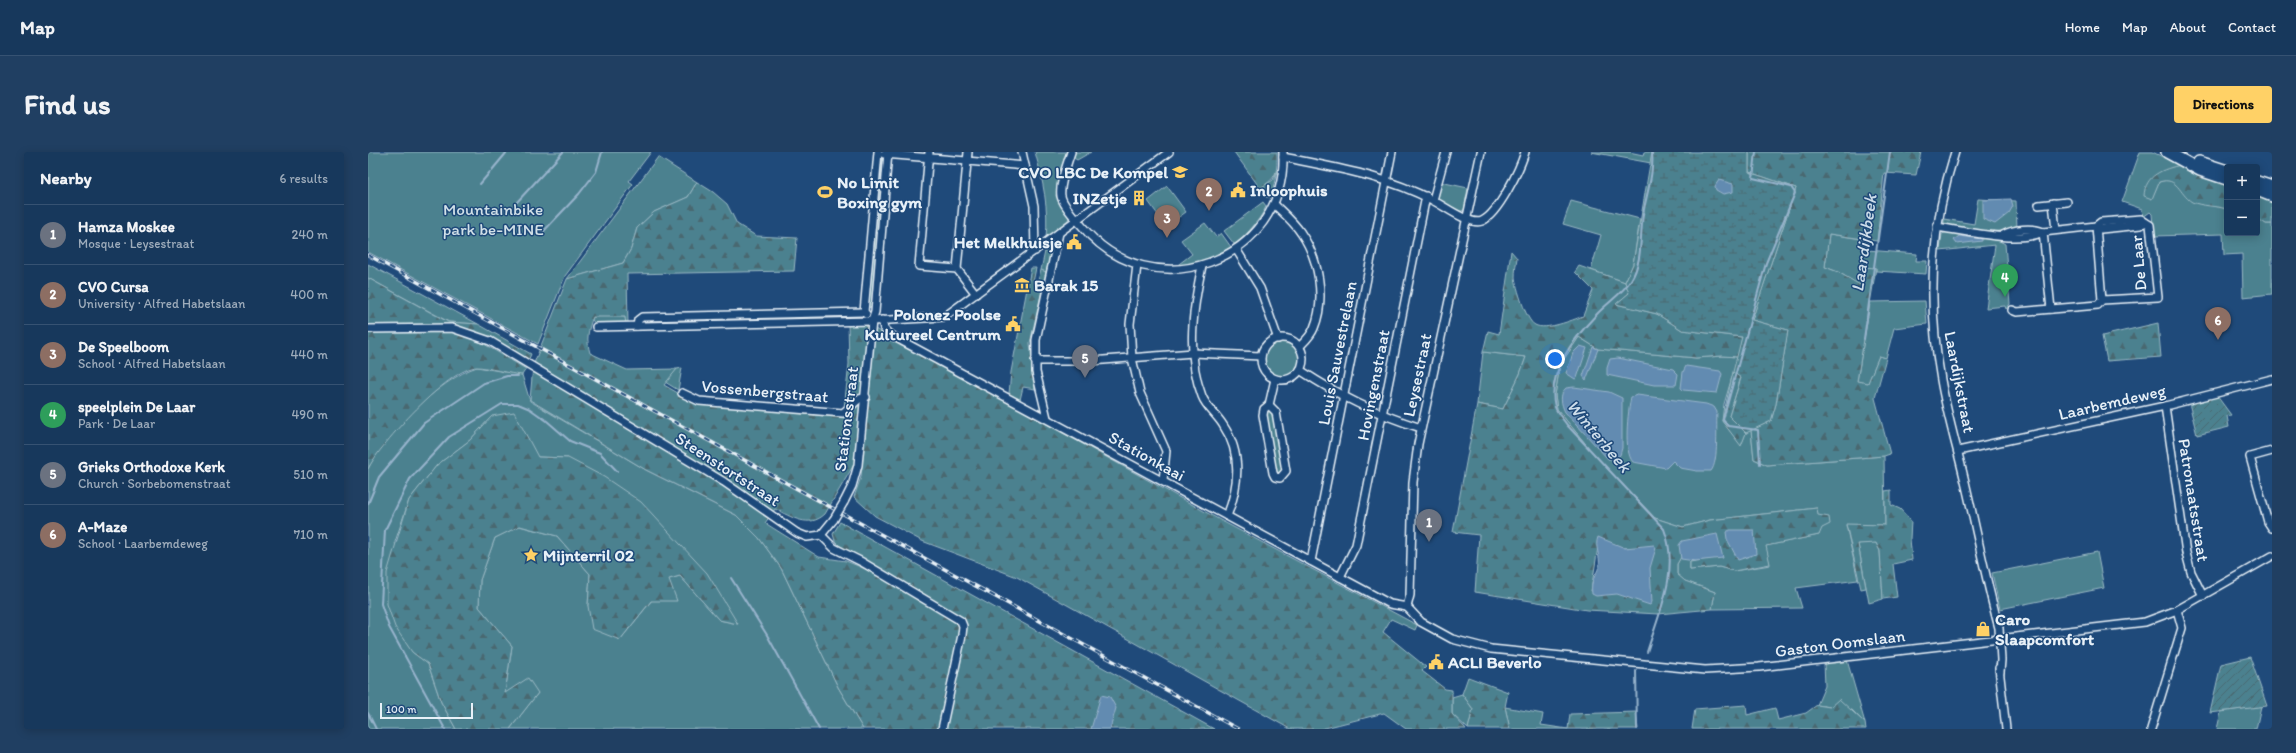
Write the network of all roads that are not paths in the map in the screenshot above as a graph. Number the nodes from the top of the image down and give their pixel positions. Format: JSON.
{"nodes":[{"id":1,"x":968,"y":152,"type":"edge"},
{"id":2,"x":1022,"y":152,"type":"edge"},
{"id":3,"x":1070,"y":152,"type":"edge"},
{"id":4,"x":1169,"y":152,"type":"edge"},
{"id":5,"x":1392,"y":152,"type":"edge"},
{"id":6,"x":1446,"y":152,"type":"edge"},
{"id":7,"x":1481,"y":152,"type":"edge"},
{"id":8,"x":1525,"y":152,"type":"edge"},
{"id":9,"x":1955,"y":152,"type":"edge"},
{"id":10,"x":2167,"y":152,"type":"edge"},
{"id":11,"x":2170,"y":152,"type":"edge"},
{"id":12,"x":877,"y":153,"type":"edge"},
{"id":13,"x":888,"y":153,"type":"edge"},
{"id":14,"x":1283,"y":154,"type":"edge"},
{"id":15,"x":929,"y":155,"type":"edge"},
{"id":16,"x":967,"y":162,"type":"junction"},
{"id":17,"x":1025,"y":166,"type":"junction"},
{"id":18,"x":2224,"y":170,"type":"edge"},
{"id":19,"x":2224,"y":179,"type":"edge"},
{"id":20,"x":1386,"y":180,"type":"junction"},
{"id":21,"x":2260,"y":183,"type":"edge"},
{"id":22,"x":2272,"y":187,"type":"edge"},
{"id":23,"x":2260,"y":191,"type":"edge"},
{"id":24,"x":1426,"y":196,"type":"junction"},
{"id":25,"x":2272,"y":196,"type":"edge"},
{"id":26,"x":1433,"y":200,"type":"junction"},
{"id":27,"x":2067,"y":202,"type":"dead end"},
{"id":28,"x":2053,"y":203,"type":"junction"},
{"id":29,"x":1274,"y":204,"type":"junction"},
{"id":30,"x":2039,"y":205,"type":"dead end"},
{"id":31,"x":1076,"y":219,"type":"junction"},
{"id":32,"x":1466,"y":219,"type":"junction"},
{"id":33,"x":2096,"y":226,"type":"junction"},
{"id":34,"x":1937,"y":227,"type":"junction"},
{"id":35,"x":2056,"y":230,"type":"junction"},
{"id":36,"x":2043,"y":232,"type":"junction"},
{"id":37,"x":1059,"y":233,"type":"junction"},
{"id":38,"x":1236,"y":249,"type":"junction"},
{"id":39,"x":1035,"y":251,"type":"junction"},
{"id":40,"x":1137,"y":265,"type":"junction"},
{"id":41,"x":1202,"y":266,"type":"junction"},
{"id":42,"x":956,"y":269,"type":"junction"},
{"id":43,"x":976,"y":294,"type":"junction"},
{"id":44,"x":2102,"y":300,"type":"junction"},
{"id":45,"x":2051,"y":309,"type":"junction"},
{"id":46,"x":2012,"y":310,"type":"dead end"},
{"id":47,"x":864,"y":312,"type":"junction"},
{"id":48,"x":782,"y":314,"type":"junction"},
{"id":49,"x":707,"y":316,"type":"junction"},
{"id":50,"x":882,"y":320,"type":"junction"},
{"id":51,"x":872,"y":321,"type":"junction"},
{"id":52,"x":783,"y":322,"type":"junction"},
{"id":53,"x":707,"y":324,"type":"junction"},
{"id":54,"x":637,"y":326,"type":"junction"},
{"id":55,"x":596,"y":327,"type":"dead end"},
{"id":56,"x":368,"y":329,"type":"edge"},
{"id":57,"x":1278,"y":339,"type":"junction"},
{"id":58,"x":1299,"y":347,"type":"junction"},
{"id":59,"x":1193,"y":353,"type":"junction"},
{"id":60,"x":1261,"y":356,"type":"junction"},
{"id":61,"x":1132,"y":358,"type":"junction"},
{"id":62,"x":1036,"y":360,"type":"junction"},
{"id":63,"x":1300,"y":370,"type":"junction"},
{"id":64,"x":1275,"y":379,"type":"junction"},
{"id":65,"x":2272,"y":379,"type":"edge"},
{"id":66,"x":682,"y":393,"type":"dead end"},
{"id":67,"x":866,"y":398,"type":"junction"},
{"id":68,"x":1343,"y":398,"type":"junction"},
{"id":69,"x":1270,"y":405,"type":"junction"},
{"id":70,"x":2165,"y":406,"type":"junction"},
{"id":71,"x":1382,"y":415,"type":"junction"},
{"id":72,"x":1047,"y":418,"type":"junction"},
{"id":73,"x":1421,"y":428,"type":"junction"},
{"id":74,"x":2272,"y":451,"type":"edge"},
{"id":75,"x":1958,"y":452,"type":"junction"},
{"id":76,"x":1163,"y":481,"type":"junction"},
{"id":77,"x":1227,"y":516,"type":"junction"},
{"id":78,"x":2270,"y":516,"type":"edge"},
{"id":79,"x":2272,"y":528,"type":"edge"},
{"id":80,"x":821,"y":535,"type":"junction"},
{"id":81,"x":2272,"y":556,"type":"edge"},
{"id":82,"x":1310,"y":561,"type":"junction"},
{"id":83,"x":1340,"y":577,"type":"junction"},
{"id":84,"x":2203,"y":596,"type":"junction"},
{"id":85,"x":1407,"y":607,"type":"junction"},
{"id":86,"x":2177,"y":610,"type":"junction"},
{"id":87,"x":1998,"y":640,"type":"junction"},
{"id":88,"x":942,"y":729,"type":"edge"},
{"id":89,"x":2006,"y":729,"type":"edge"},
{"id":90,"x":2151,"y":729,"type":"edge"}],
"edges":[{"from":1,"to":16,"type":"street"},
{"from":2,"to":17,"type":"street"},
{"from":3,"to":31,"type":"street"},
{"from":4,"to":31,"type":"street"},
{"from":5,"to":20,"type":"street","name":"Louis Sauvestrelaan"},
{"from":6,"to":26,"type":"street"},
{"from":7,"to":32,"type":"street","name":"Leysestraat"},
{"from":8,"to":32,"type":"street"},
{"from":9,"to":34,"type":"street","name":"Laardijkstraat"},
{"from":10,"to":19,"type":"main road"},
{"from":11,"to":18,"type":"main road"},
{"from":12,"to":13,"type":"street"},
{"from":12,"to":47,"type":"street"},
{"from":13,"to":15,"type":"street"},
{"from":13,"to":51,"type":"street","name":"Stationsstraat"},
{"from":14,"to":20,"type":"street"},
{"from":14,"to":29,"type":"street"},
{"from":15,"to":16,"type":"street"},
{"from":15,"to":42,"type":"street"},
{"from":16,"to":17,"type":"street"},
{"from":16,"to":42,"type":"street"},
{"from":17,"to":39,"type":"street"},
{"from":20,"to":24,"type":"street"},
{"from":20,"to":68,"type":"street","name":"Louis Sauvestrelaan"},
{"from":21,"to":22,"type":"main road"},
{"from":23,"to":25,"type":"main road"},
{"from":24,"to":26,"type":"street"},
{"from":24,"to":71,"type":"street","name":"Hovingenstraat"},
{"from":26,"to":32,"type":"street"},
{"from":27,"to":28,"type":"street"},
{"from":28,"to":30,"type":"street"},
{"from":28,"to":35,"type":"street"},
{"from":29,"to":38,"type":"street"},
{"from":29,"to":58,"type":"street"},
{"from":31,"to":37,"type":"street"},
{"from":31,"to":40,"type":"street"},
{"from":32,"to":73,"type":"street","name":"Leysestraat"},
{"from":33,"to":35,"type":"street","name":"De Laar"},
{"from":33,"to":44,"type":"street"},
{"from":33,"to":44,"type":"street","name":"De Laar"},
{"from":34,"to":36,"type":"street","name":"De Laar"},
{"from":34,"to":75,"type":"street","name":"Laardijkstraat"},
{"from":35,"to":36,"type":"street","name":"De Laar"},
{"from":36,"to":45,"type":"street"},
{"from":37,"to":39,"type":"street"},
{"from":37,"to":62,"type":"street"},
{"from":38,"to":41,"type":"street"},
{"from":38,"to":57,"type":"street"},
{"from":39,"to":43,"type":"street"},
{"from":40,"to":41,"type":"street"},
{"from":40,"to":61,"type":"street"},
{"from":41,"to":59,"type":"street"},
{"from":42,"to":43,"type":"street"},
{"from":43,"to":50,"type":"street"},
{"from":44,"to":45,"type":"street","name":"De Laar"},
{"from":45,"to":46,"type":"street","name":"De Laar"},
{"from":47,"to":48,"type":"street"},
{"from":47,"to":51,"type":"street"},
{"from":48,"to":49,"type":"street"},
{"from":48,"to":52,"type":"street"},
{"from":49,"to":53,"type":"street"},
{"from":49,"to":54,"type":"street"},
{"from":50,"to":51,"type":"street"},
{"from":50,"to":72,"type":"street","name":"Stationkaai"},
{"from":51,"to":52,"type":"street"},
{"from":51,"to":67,"type":"street","name":"Stationsstraat"},
{"from":52,"to":53,"type":"street"},
{"from":53,"to":54,"type":"street"},
{"from":54,"to":55,"type":"street"},
{"from":56,"to":80,"type":"street","name":"Steenstortstraat"},
{"from":57,"to":58,"type":"street"},
{"from":57,"to":60,"type":"street"},
{"from":58,"to":63,"type":"street"},
{"from":59,"to":60,"type":"street"},
{"from":59,"to":61,"type":"street"},
{"from":59,"to":77,"type":"street"},
{"from":60,"to":64,"type":"street"},
{"from":61,"to":62,"type":"street"},
{"from":61,"to":76,"type":"street"},
{"from":62,"to":72,"type":"street"},
{"from":63,"to":64,"type":"street"},
{"from":63,"to":68,"type":"street"},
{"from":64,"to":69,"type":"street"},
{"from":65,"to":70,"type":"street","name":"Laarbemdeweg"},
{"from":66,"to":67,"type":"street","name":"Vossenbergstraat"},
{"from":67,"to":80,"type":"street","name":"Stationsstraat","bridge":true},
{"from":68,"to":71,"type":"street"},
{"from":68,"to":82,"type":"street","name":"Louis Sauvestrelaan"},
{"from":69,"to":69,"type":"street"},
{"from":70,"to":75,"type":"street","name":"Laarbemdeweg"},
{"from":70,"to":84,"type":"street","name":"Patronaatsstraat"},
{"from":71,"to":73,"type":"street"},
{"from":71,"to":83,"type":"street","name":"Hovingenstraat"},
{"from":72,"to":76,"type":"street","name":"Stationkaai"},
{"from":73,"to":85,"type":"street","name":"Leysestraat"},
{"from":74,"to":78,"type":"street"},
{"from":75,"to":87,"type":"street","name":"Laardijkstraat"},
{"from":76,"to":77,"type":"street","name":"Stationkaai"},
{"from":77,"to":82,"type":"street","name":"Stationkaai"},
{"from":78,"to":79,"type":"street"},
{"from":80,"to":88,"type":"street"},
{"from":81,"to":84,"type":"street","name":"Gaston Oomslaan"},
{"from":82,"to":83,"type":"street","name":"Stationkaai"},
{"from":83,"to":85,"type":"street","name":"Stationkaai"},
{"from":84,"to":86,"type":"street","name":"Gaston Oomslaan"},
{"from":85,"to":87,"type":"street","name":"Gaston Oomslaan"},
{"from":86,"to":87,"type":"street","name":"Gaston Oomslaan"},
{"from":86,"to":90,"type":"street"},
{"from":87,"to":89,"type":"street","name":"Laardijkstraat"}]}
